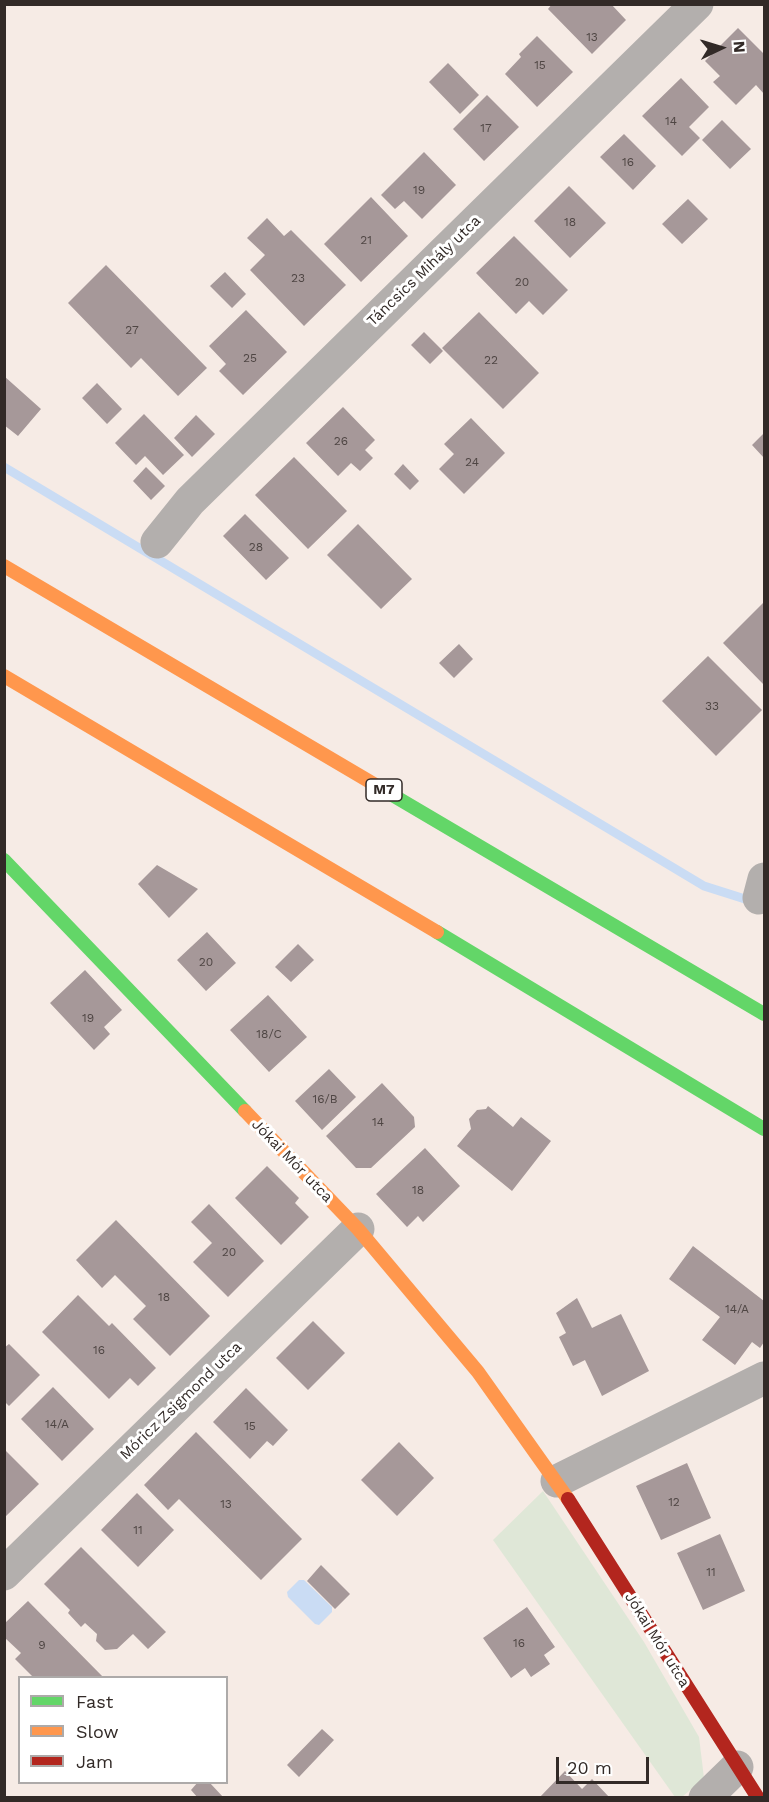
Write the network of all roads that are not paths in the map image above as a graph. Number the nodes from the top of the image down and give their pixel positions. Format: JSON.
{"nodes":[{"id":1,"x":697,"y":4,"type":"edge"},
{"id":2,"x":157,"y":542,"type":"dead end"},
{"id":3,"x":4,"y":566,"type":"edge"},
{"id":4,"x":4,"y":676,"type":"edge"},
{"id":5,"x":4,"y":860,"type":"edge"},
{"id":6,"x":765,"y":1014,"type":"edge"},
{"id":7,"x":765,"y":1129,"type":"edge"},
{"id":8,"x":358,"y":1229,"type":"junction"},
{"id":9,"x":765,"y":1378,"type":"edge"},
{"id":10,"x":557,"y":1481,"type":"junction"},
{"id":11,"x":4,"y":1574,"type":"edge"},
{"id":12,"x":737,"y":1767,"type":"junction"},
{"id":13,"x":705,"y":1797,"type":"edge"},
{"id":14,"x":758,"y":1797,"type":"edge"}],
"edges":[{"from":1,"to":2,"type":"street","name":"Táncsics Mihály utca"},
{"from":3,"to":6,"type":"main road","number":"M7"},
{"from":4,"to":7,"type":"main road"},
{"from":5,"to":8,"type":"main road","name":"Jókai Mór utca"},
{"from":8,"to":10,"type":"main road","name":"Jókai Mór utca"},
{"from":8,"to":11,"type":"street","name":"Móricz Zsigmond utca"},
{"from":9,"to":10,"type":"street"},
{"from":10,"to":12,"type":"main road","name":"Jókai Mór utca"},
{"from":12,"to":13,"type":"street"},
{"from":12,"to":14,"type":"main road","name":"Jókai Mór utca"}]}
